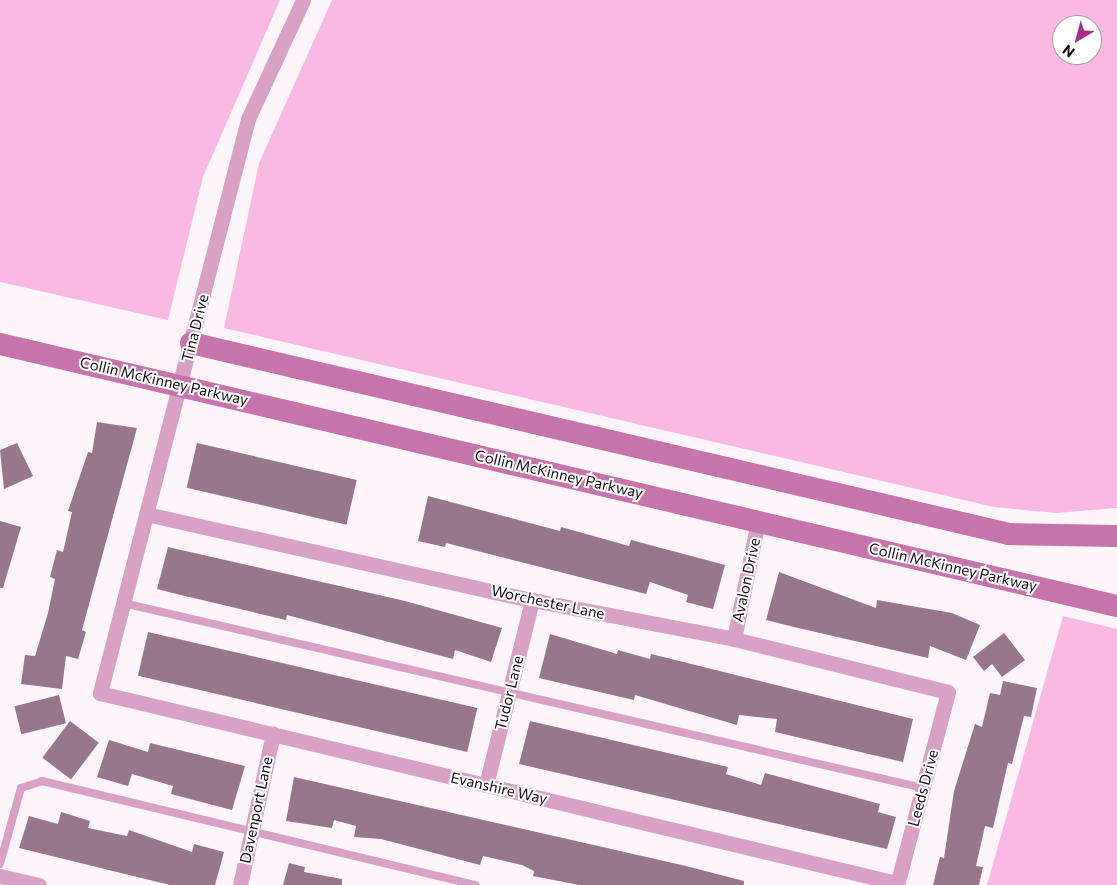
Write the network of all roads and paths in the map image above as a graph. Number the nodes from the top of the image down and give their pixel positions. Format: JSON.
{"nodes":[{"id":1,"x":303,"y":0,"type":"edge"},
{"id":2,"x":191,"y":342,"type":"junction"},
{"id":3,"x":0,"y":344,"type":"edge"},
{"id":4,"x":180,"y":384,"type":"junction"},
{"id":5,"x":146,"y":514,"type":"junction"},
{"id":6,"x":758,"y":521,"type":"junction"},
{"id":7,"x":1117,"y":536,"type":"edge"},
{"id":8,"x":532,"y":600,"type":"junction"},
{"id":9,"x":123,"y":603,"type":"junction"},
{"id":10,"x":1117,"y":606,"type":"edge"},
{"id":11,"x":734,"y":639,"type":"junction"},
{"id":12,"x":509,"y":692,"type":"junction"},
{"id":13,"x":948,"y":692,"type":"joint"},
{"id":14,"x":100,"y":693,"type":"joint"},
{"id":15,"x":273,"y":734,"type":"junction"},
{"id":16,"x":486,"y":785,"type":"junction"},
{"id":17,"x":923,"y":788,"type":"junction"},
{"id":18,"x":251,"y":832,"type":"junction"},
{"id":19,"x":0,"y":864,"type":"edge"},
{"id":20,"x":0,"y":876,"type":"edge"},
{"id":21,"x":897,"y":884,"type":"edge"},
{"id":22,"x":39,"y":885,"type":"edge"},
{"id":23,"x":240,"y":885,"type":"edge"},
{"id":24,"x":476,"y":885,"type":"edge"}],
"edges":[{"from":1,"to":2,"type":"street","name":"Tina Drive"},
{"from":2,"to":4,"type":"street","name":"Tina Drive"},
{"from":2,"to":7,"type":"street"},
{"from":3,"to":4,"type":"street","name":"Collin McKinney Parkway"},
{"from":4,"to":5,"type":"street","name":"Tina Drive"},
{"from":4,"to":6,"type":"street","name":"Collin McKinney Parkway"},
{"from":5,"to":8,"type":"street","name":"Worchester Lane"},
{"from":5,"to":9,"type":"street","name":"Tina Drive"},
{"from":6,"to":10,"type":"street","name":"Collin McKinney Parkway"},
{"from":6,"to":11,"type":"street","name":"Avalon Drive"},
{"from":8,"to":11,"type":"street","name":"Worchester Lane"},
{"from":8,"to":12,"type":"street","name":"Tudor Lane"},
{"from":9,"to":12,"type":"lane"},
{"from":9,"to":14,"type":"street","name":"Tina Drive"},
{"from":11,"to":13,"type":"street","name":"Worchester Lane"},
{"from":12,"to":16,"type":"street","name":"Tudor Lane"},
{"from":12,"to":17,"type":"lane"},
{"from":13,"to":17,"type":"street","name":"Leeds Drive"},
{"from":14,"to":15,"type":"street","name":"Evanshire Way"},
{"from":15,"to":16,"type":"street","name":"Evanshire Way"},
{"from":15,"to":18,"type":"street","name":"Davenport Lane"},
{"from":16,"to":21,"type":"street","name":"Evanshire Way"},
{"from":17,"to":21,"type":"street","name":"Leeds Drive"},
{"from":18,"to":19,"type":"lane"},
{"from":18,"to":23,"type":"street","name":"Davenport Lane"},
{"from":18,"to":24,"type":"lane"},
{"from":20,"to":22,"type":"street"}]}
